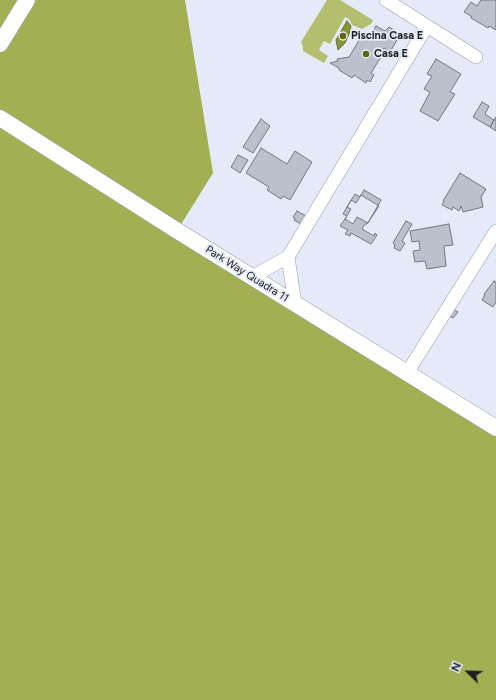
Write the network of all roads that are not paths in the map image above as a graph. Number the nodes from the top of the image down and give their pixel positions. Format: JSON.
{"nodes":[{"id":1,"x":27,"y":0,"type":"edge"},
{"id":2,"x":386,"y":0,"type":"edge"},
{"id":3,"x":427,"y":26,"type":"junction"},
{"id":4,"x":0,"y":44,"type":"edge"},
{"id":5,"x":476,"y":57,"type":"dead end"},
{"id":6,"x":0,"y":118,"type":"edge"},
{"id":7,"x":496,"y":231,"type":"edge"},
{"id":8,"x":288,"y":257,"type":"junction"},
{"id":9,"x":252,"y":277,"type":"junction"},
{"id":10,"x":295,"y":304,"type":"junction"},
{"id":11,"x":406,"y":373,"type":"junction"},
{"id":12,"x":496,"y":428,"type":"edge"}],
"edges":[{"from":1,"to":4,"type":"street"},
{"from":2,"to":3,"type":"street"},
{"from":3,"to":5,"type":"street"},
{"from":3,"to":8,"type":"street"},
{"from":6,"to":9,"type":"street","name":"Park Way Quadra 11"},
{"from":7,"to":11,"type":"street"},
{"from":8,"to":9,"type":"street"},
{"from":8,"to":10,"type":"street"},
{"from":9,"to":10,"type":"street","name":"Park Way Quadra 11"},
{"from":10,"to":11,"type":"street","name":"Park Way Quadra 11"},
{"from":11,"to":12,"type":"street","name":"Park Way Quadra 11"}]}
